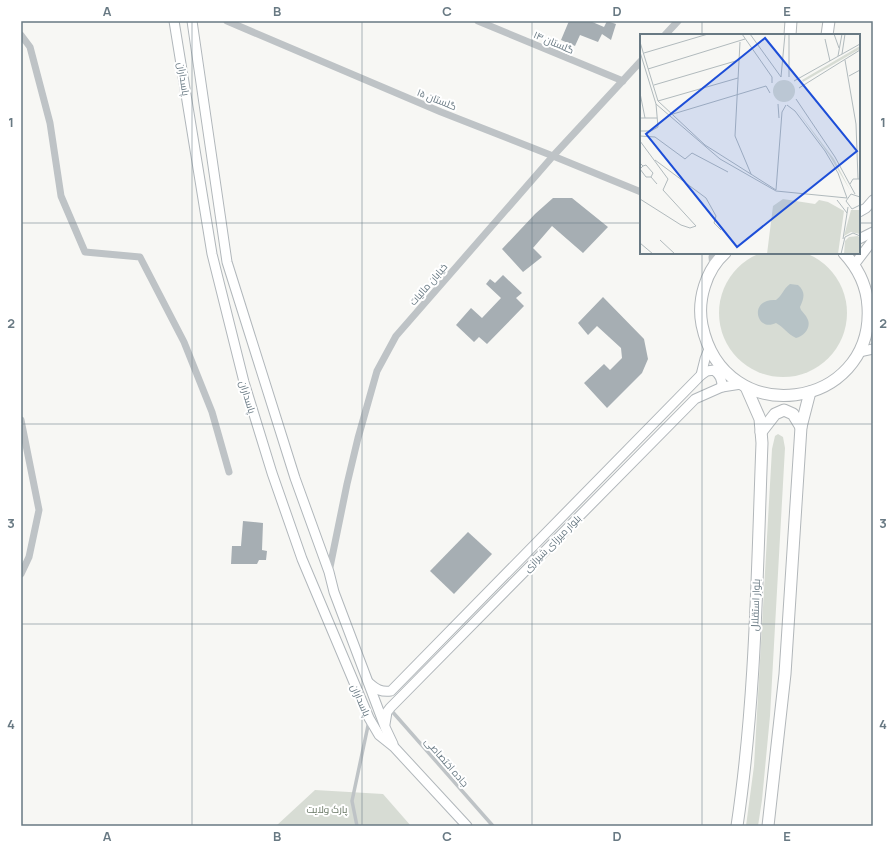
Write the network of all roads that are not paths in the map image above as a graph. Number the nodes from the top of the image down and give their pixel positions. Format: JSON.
{"nodes":[{"id":1,"x":174,"y":21,"type":"edge"},
{"id":2,"x":192,"y":21,"type":"edge"},
{"id":3,"x":227,"y":21,"type":"edge"},
{"id":4,"x":478,"y":21,"type":"edge"},
{"id":5,"x":678,"y":21,"type":"edge"},
{"id":6,"x":791,"y":21,"type":"edge"},
{"id":7,"x":829,"y":21,"type":"edge"},
{"id":8,"x":667,"y":34,"type":"edge"},
{"id":9,"x":790,"y":34,"type":"edge"},
{"id":10,"x":827,"y":34,"type":"edge"},
{"id":11,"x":21,"y":35,"type":"edge"},
{"id":12,"x":640,"y":63,"type":"edge"},
{"id":13,"x":623,"y":81,"type":"junction"},
{"id":14,"x":553,"y":156,"type":"junction"},
{"id":15,"x":640,"y":192,"type":"edge"},
{"id":16,"x":873,"y":200,"type":"edge"},
{"id":17,"x":862,"y":210,"type":"edge"},
{"id":18,"x":873,"y":232,"type":"edge"},
{"id":19,"x":860,"y":238,"type":"edge"},
{"id":20,"x":873,"y":240,"type":"edge"},
{"id":21,"x":713,"y":254,"type":"edge"},
{"id":22,"x":724,"y":254,"type":"edge"},
{"id":23,"x":845,"y":254,"type":"edge"},
{"id":24,"x":854,"y":265,"type":"junction"},
{"id":25,"x":714,"y":267,"type":"junction"},
{"id":26,"x":870,"y":301,"type":"edge"},
{"id":27,"x":709,"y":348,"type":"junction"},
{"id":28,"x":873,"y":350,"type":"edge"},
{"id":29,"x":859,"y":352,"type":"junction"},
{"id":30,"x":701,"y":375,"type":"junction"},
{"id":31,"x":743,"y":385,"type":"junction"},
{"id":32,"x":722,"y":387,"type":"junction"},
{"id":33,"x":810,"y":392,"type":"junction"},
{"id":34,"x":21,"y":420,"type":"edge"},
{"id":35,"x":801,"y":427,"type":"junction"},
{"id":36,"x":761,"y":432,"type":"junction"},
{"id":37,"x":229,"y":472,"type":"dead end"},
{"id":38,"x":329,"y":572,"type":"junction"},
{"id":39,"x":21,"y":574,"type":"edge"},
{"id":40,"x":334,"y":592,"type":"junction"},
{"id":41,"x":317,"y":594,"type":"junction"},
{"id":42,"x":346,"y":622,"type":"junction"},
{"id":43,"x":331,"y":628,"type":"junction"},
{"id":44,"x":368,"y":682,"type":"junction"},
{"id":45,"x":390,"y":708,"type":"junction"},
{"id":46,"x":369,"y":718,"type":"junction"},
{"id":47,"x":385,"y":727,"type":"junction"},
{"id":48,"x":394,"y":748,"type":"junction"},
{"id":49,"x":357,"y":826,"type":"edge"},
{"id":50,"x":467,"y":826,"type":"edge"},
{"id":51,"x":493,"y":826,"type":"edge"},
{"id":52,"x":737,"y":826,"type":"edge"},
{"id":53,"x":768,"y":826,"type":"edge"}],
"edges":[{"from":1,"to":41,"type":"main road","name":"پاسداران"},
{"from":2,"to":38,"type":"main road","name":"پاسداران"},
{"from":3,"to":14,"type":"street","name":"گلستان ۱۵"},
{"from":4,"to":13,"type":"street","name":"گلستان ۱۴"},
{"from":5,"to":8,"type":"street"},
{"from":6,"to":9,"type":"main road"},
{"from":7,"to":10,"type":"main road"},
{"from":11,"to":37,"type":"street"},
{"from":12,"to":13,"type":"street","name":"خیابان مالیات"},
{"from":13,"to":14,"type":"street","name":"خیابان مالیات"},
{"from":14,"to":15,"type":"street","name":"گلستان ۱۵"},
{"from":14,"to":38,"type":"street","name":"خیابان مالیات"},
{"from":16,"to":17,"type":"main road"},
{"from":18,"to":19,"type":"main road"},
{"from":20,"to":24,"type":"main road"},
{"from":21,"to":25,"type":"street"},
{"from":22,"to":25,"type":"main road"},
{"from":23,"to":24,"type":"main road"},
{"from":24,"to":26,"type":"main road"},
{"from":25,"to":27,"type":"main road"},
{"from":26,"to":29,"type":"main road"},
{"from":27,"to":30,"type":"main road","name":"بلوار میرزای شیرازی"},
{"from":27,"to":31,"type":"main road"},
{"from":28,"to":29,"type":"main road"},
{"from":29,"to":33,"type":"main road"},
{"from":30,"to":32,"type":"main road"},
{"from":30,"to":44,"type":"main road","name":"بلوار میرزای شیرازی"},
{"from":31,"to":32,"type":"main road","name":"بلوار میرزای شیرازی"},
{"from":31,"to":33,"type":"main road"},
{"from":31,"to":36,"type":"main road","name":"بلوار استقلال"},
{"from":32,"to":45,"type":"main road","name":"بلوار میرزای شیرازی"},
{"from":33,"to":35,"type":"main road"},
{"from":34,"to":39,"type":"street"},
{"from":35,"to":36,"type":"main road"},
{"from":35,"to":53,"type":"main road"},
{"from":36,"to":52,"type":"main road","name":"بلوار استقلال"},
{"from":38,"to":40,"type":"main road","name":"پاسداران"},
{"from":40,"to":41,"type":"main road"},
{"from":40,"to":42,"type":"main road","name":"پاسداران"},
{"from":41,"to":43,"type":"main road","name":"پاسداران"},
{"from":42,"to":43,"type":"main road"},
{"from":42,"to":44,"type":"main road","name":"پاسداران"},
{"from":43,"to":46,"type":"main road","name":"پاسداران"},
{"from":44,"to":47,"type":"main road","name":"پاسداران"},
{"from":45,"to":47,"type":"main road","name":"بلوار میرزای شیرازی"},
{"from":45,"to":51,"type":"lane","name":"جاده اختصاصی"},
{"from":46,"to":48,"type":"main road","name":"پاسداران"},
{"from":46,"to":49,"type":"lane"},
{"from":47,"to":48,"type":"main road","name":"پاسداران"},
{"from":48,"to":50,"type":"main road","name":"پاسداران"}]}
